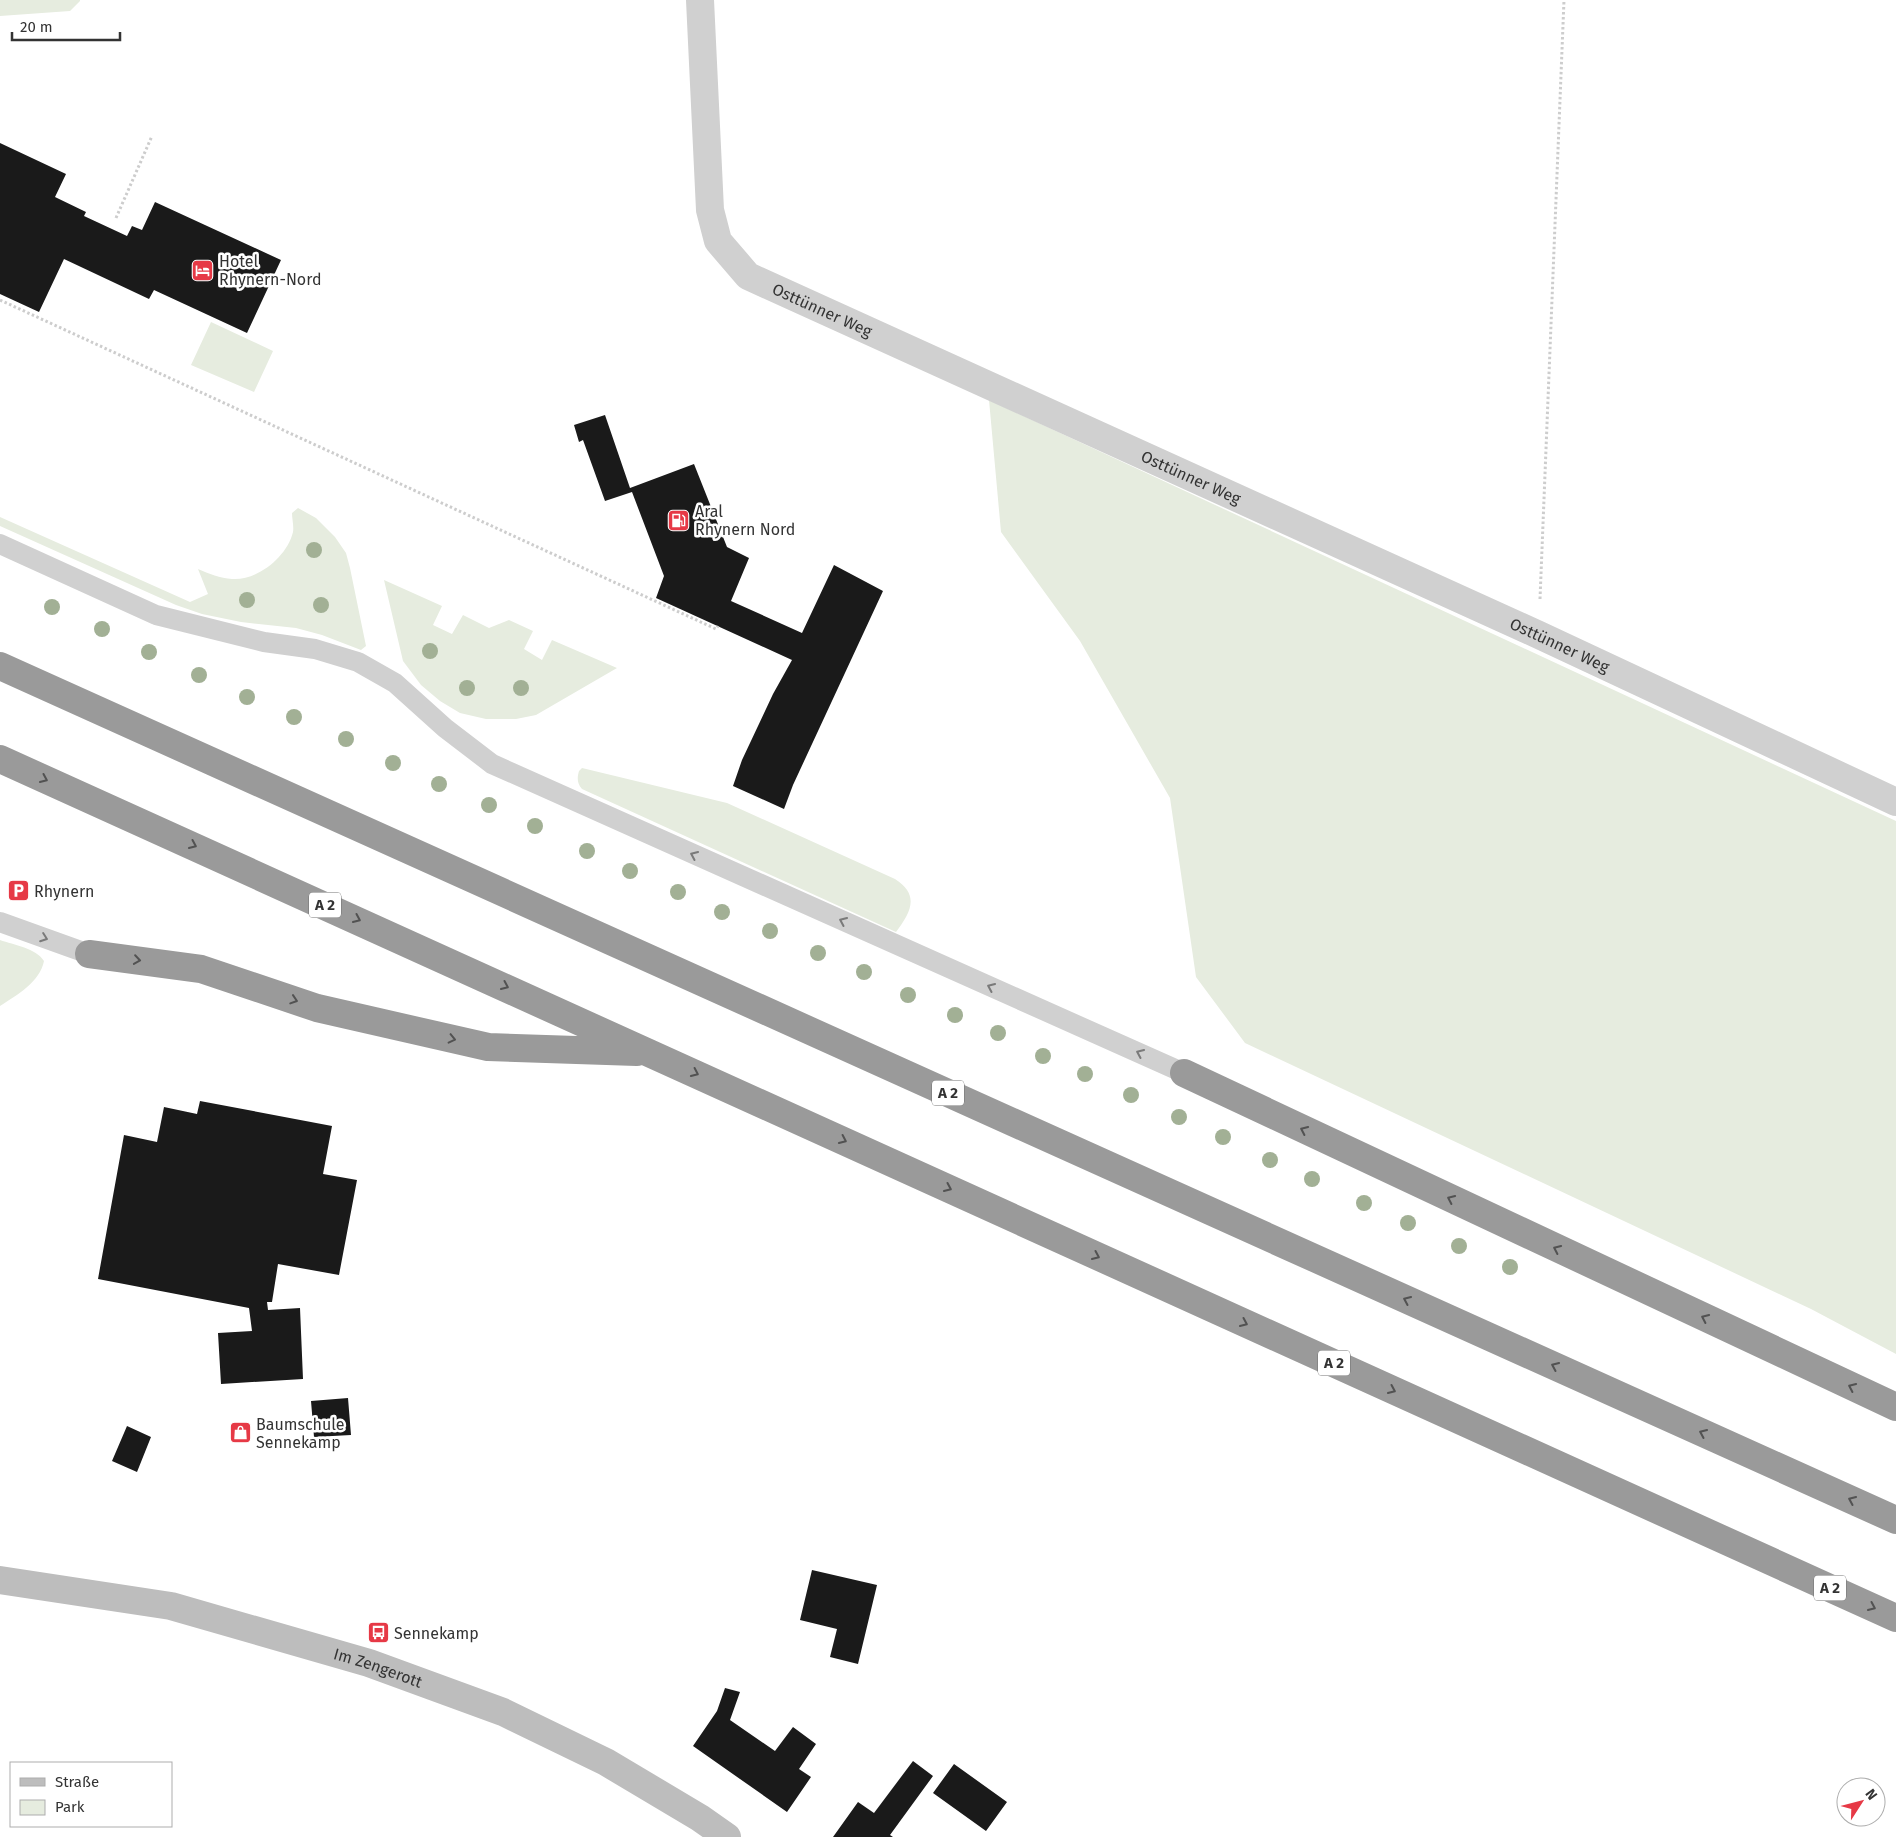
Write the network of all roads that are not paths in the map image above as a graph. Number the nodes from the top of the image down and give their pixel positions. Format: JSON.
{"nodes":[{"id":1,"x":700,"y":0,"type":"edge"},
{"id":2,"x":0,"y":544,"type":"edge"},
{"id":3,"x":0,"y":666,"type":"edge"},
{"id":4,"x":0,"y":759,"type":"edge"},
{"id":5,"x":1896,"y":802,"type":"edge"},
{"id":6,"x":0,"y":922,"type":"edge"},
{"id":7,"x":88,"y":954,"type":"joint"},
{"id":8,"x":650,"y":1052,"type":"junction"},
{"id":9,"x":1184,"y":1073,"type":"joint"},
{"id":10,"x":1896,"y":1407,"type":"edge"},
{"id":11,"x":1896,"y":1520,"type":"edge"},
{"id":12,"x":0,"y":1580,"type":"edge"},
{"id":13,"x":1896,"y":1618,"type":"edge"},
{"id":14,"x":727,"y":1837,"type":"edge"}],
"edges":[{"from":1,"to":5,"type":"street","name":"Osttünner Weg"},
{"from":9,"to":2,"type":"lane","one_way":true},
{"from":11,"to":3,"type":"highway","number":"A 2","one_way":true},
{"from":4,"to":8,"type":"highway","number":"A 2","one_way":true},
{"from":6,"to":7,"type":"lane","one_way":true},
{"from":7,"to":8,"type":"highway","one_way":true},
{"from":8,"to":13,"type":"highway","number":"A 2","one_way":true},
{"from":10,"to":9,"type":"highway","one_way":true},
{"from":12,"to":14,"type":"main road","name":"Im Zengerott"}]}
